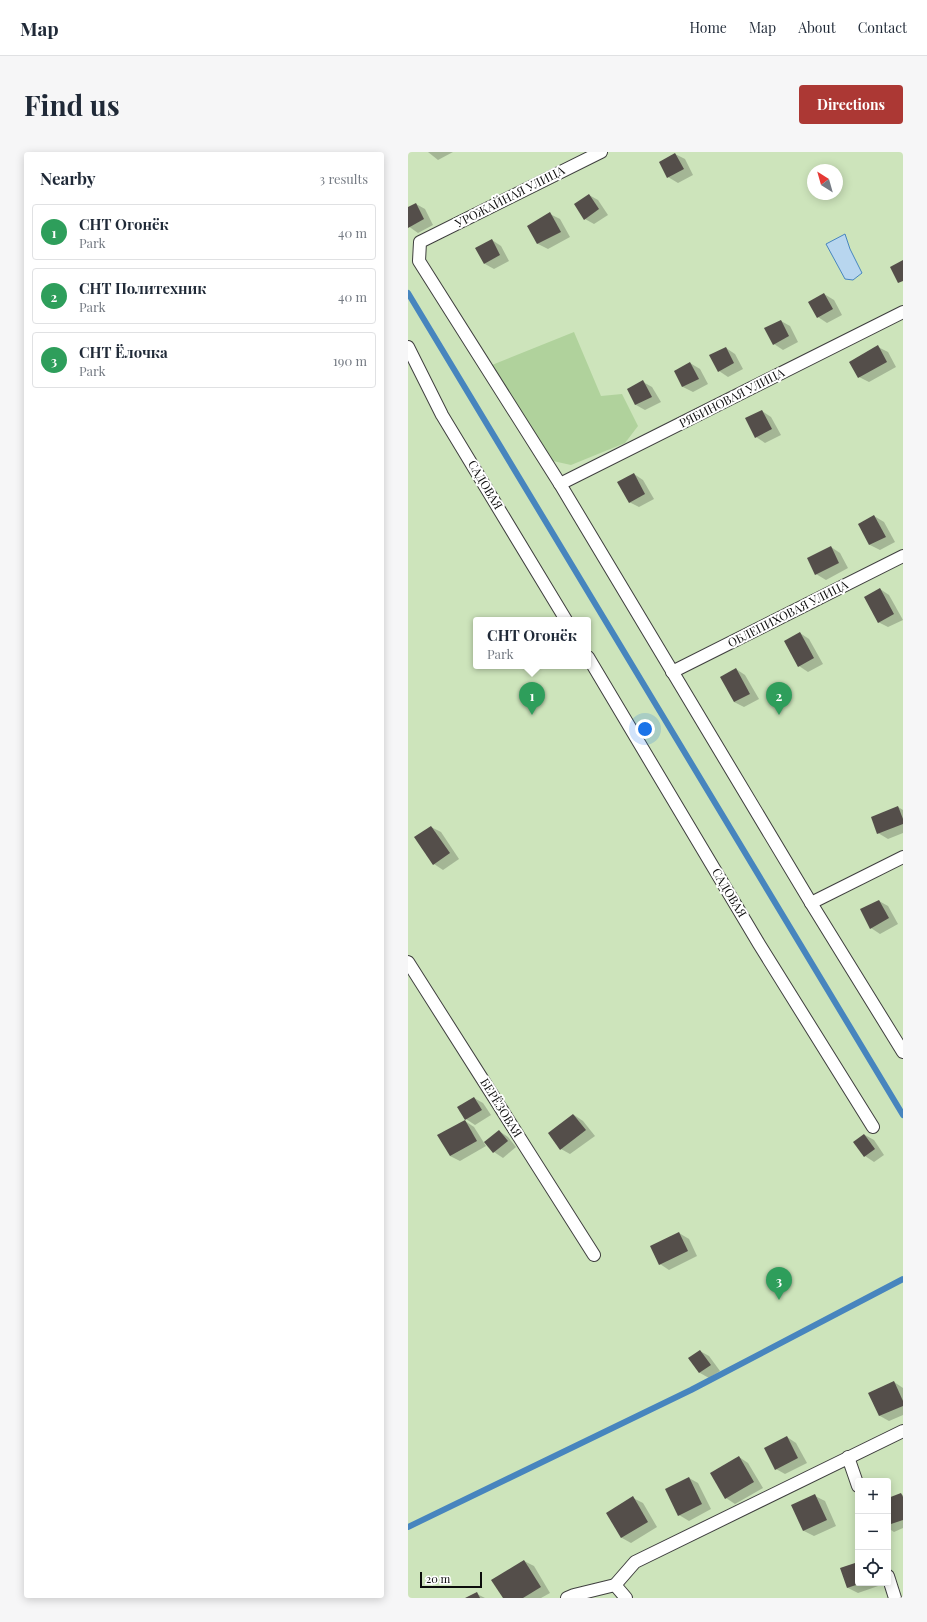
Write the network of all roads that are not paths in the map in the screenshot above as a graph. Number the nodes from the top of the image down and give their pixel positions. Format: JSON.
{"nodes":[{"id":1,"x":600,"y":152,"type":"edge"},
{"id":2,"x":903,"y":312,"type":"edge"},
{"id":3,"x":408,"y":347,"type":"edge"},
{"id":4,"x":560,"y":484,"type":"junction"},
{"id":5,"x":903,"y":556,"type":"edge"},
{"id":6,"x":564,"y":617,"type":"edge"},
{"id":7,"x":591,"y":662,"type":"edge"},
{"id":8,"x":672,"y":672,"type":"junction"},
{"id":9,"x":903,"y":857,"type":"edge"},
{"id":10,"x":811,"y":903,"type":"junction"},
{"id":11,"x":408,"y":962,"type":"edge"},
{"id":12,"x":903,"y":1052,"type":"edge"},
{"id":13,"x":873,"y":1128,"type":"dead end"},
{"id":14,"x":594,"y":1255,"type":"dead end"},
{"id":15,"x":903,"y":1431,"type":"edge"},
{"id":16,"x":848,"y":1457,"type":"junction"},
{"id":17,"x":855,"y":1478,"type":"edge"},
{"id":18,"x":615,"y":1585,"type":"junction"},
{"id":19,"x":891,"y":1585,"type":"edge"},
{"id":20,"x":567,"y":1598,"type":"edge"},
{"id":21,"x":626,"y":1598,"type":"edge"},
{"id":22,"x":895,"y":1598,"type":"edge"}],
"edges":[{"from":1,"to":4,"type":"lane","name":"УРОЖАЙНАЯ УЛИЦА"},
{"from":2,"to":4,"type":"lane","name":"РЯБИНОВАЯ УЛИЦА"},
{"from":3,"to":6,"type":"lane","name":"САДОВАЯ"},
{"from":4,"to":8,"type":"lane"},
{"from":5,"to":8,"type":"lane","name":"ОБЛЕПИХОВАЯ УЛИЦА"},
{"from":7,"to":13,"type":"lane","name":"САДОВАЯ"},
{"from":8,"to":10,"type":"lane"},
{"from":9,"to":10,"type":"lane"},
{"from":10,"to":12,"type":"lane"},
{"from":11,"to":14,"type":"lane","name":"БЕРЁЗОВАЯ"},
{"from":15,"to":16,"type":"lane"},
{"from":16,"to":17,"type":"lane"},
{"from":16,"to":18,"type":"lane"},
{"from":18,"to":20,"type":"lane"},
{"from":18,"to":21,"type":"lane"},
{"from":19,"to":22,"type":"lane"}]}
